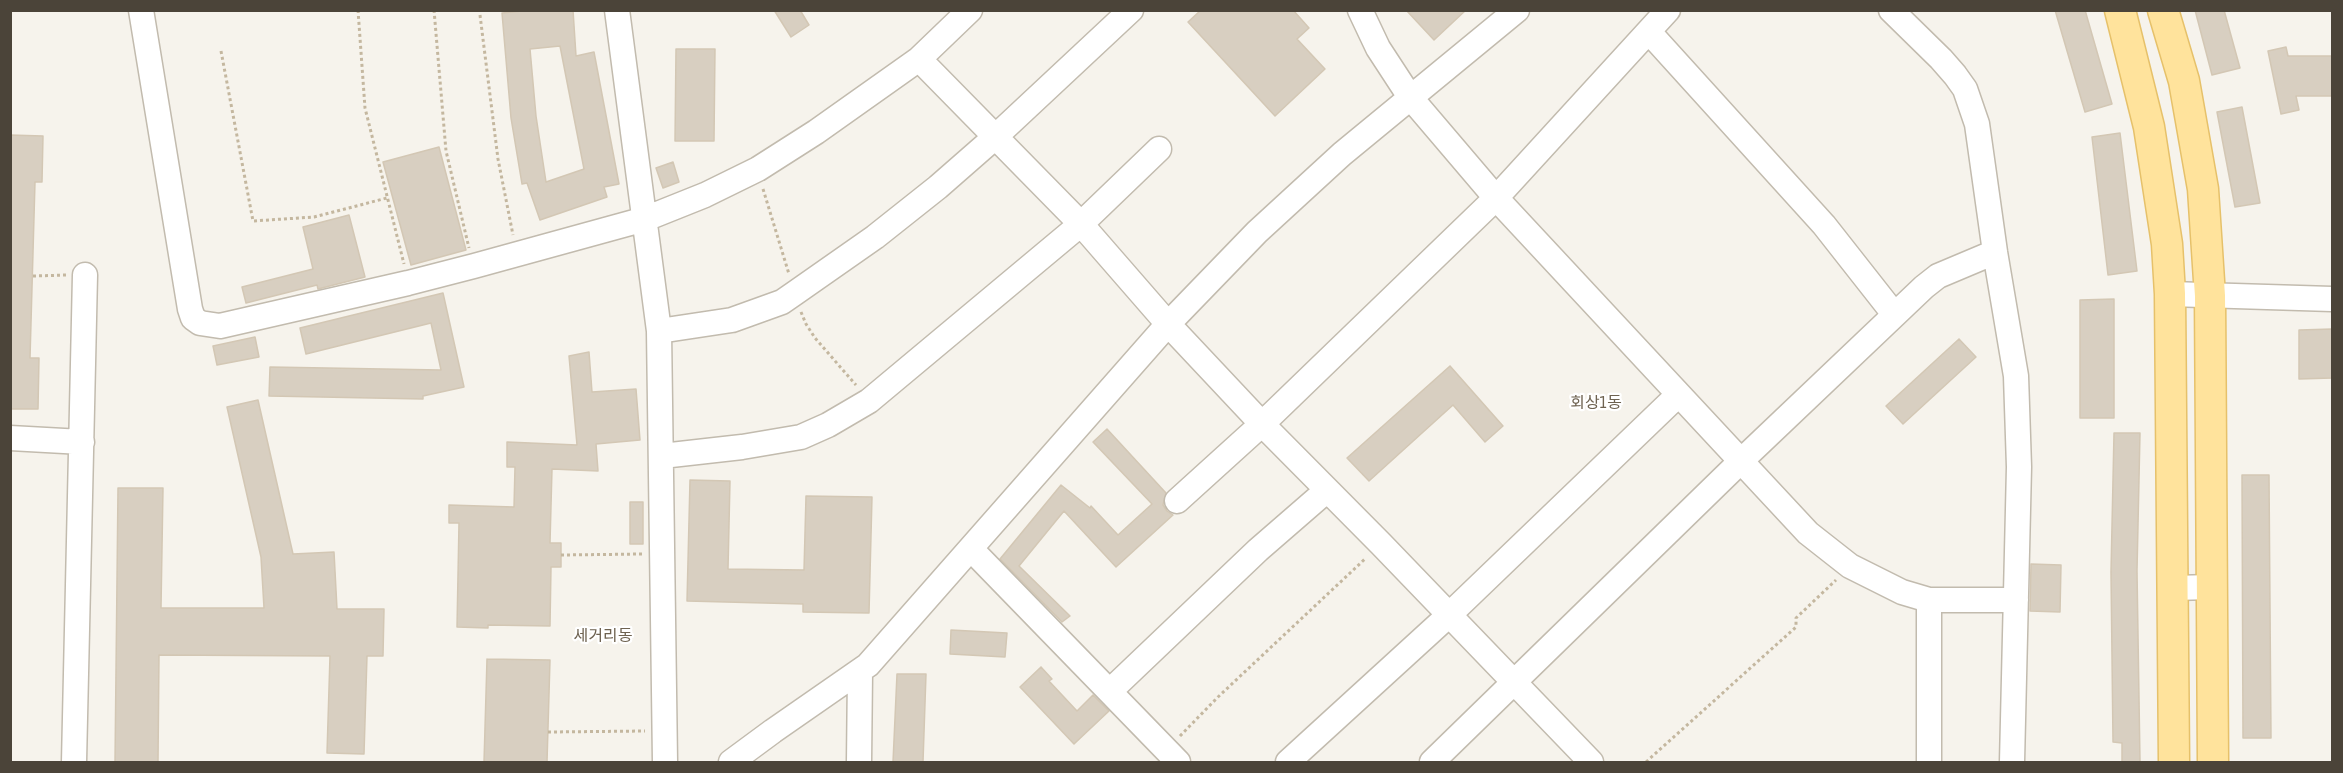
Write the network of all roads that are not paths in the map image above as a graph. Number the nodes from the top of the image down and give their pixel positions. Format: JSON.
{"nodes":[{"id":1,"x":141,"y":10,"type":"edge"},
{"id":2,"x":617,"y":10,"type":"edge"},
{"id":3,"x":970,"y":10,"type":"edge"},
{"id":4,"x":1131,"y":10,"type":"edge"},
{"id":5,"x":1360,"y":10,"type":"edge"},
{"id":6,"x":1517,"y":10,"type":"edge"},
{"id":7,"x":1668,"y":10,"type":"edge"},
{"id":8,"x":1891,"y":10,"type":"edge"},
{"id":9,"x":2120,"y":10,"type":"edge"},
{"id":10,"x":2163,"y":10,"type":"edge"},
{"id":11,"x":1649,"y":32,"type":"junction"},
{"id":12,"x":919,"y":59,"type":"junction"},
{"id":13,"x":1410,"y":97,"type":"junction"},
{"id":14,"x":994,"y":138,"type":"junction"},
{"id":15,"x":1159,"y":149,"type":"dead end"},
{"id":16,"x":1496,"y":198,"type":"junction"},
{"id":17,"x":645,"y":219,"type":"junction"},
{"id":18,"x":1081,"y":224,"type":"junction"},
{"id":19,"x":1995,"y":252,"type":"junction"},
{"id":20,"x":85,"y":275,"type":"road end"},
{"id":21,"x":2170,"y":294,"type":"junction"},
{"id":22,"x":2210,"y":296,"type":"junction"},
{"id":23,"x":2332,"y":299,"type":"edge"},
{"id":24,"x":1894,"y":314,"type":"junction"},
{"id":25,"x":1168,"y":324,"type":"junction"},
{"id":26,"x":659,"y":331,"type":"junction"},
{"id":27,"x":1678,"y":395,"type":"junction"},
{"id":28,"x":1262,"y":424,"type":"junction"},
{"id":29,"x":10,"y":438,"type":"edge"},
{"id":30,"x":82,"y":442,"type":"junction"},
{"id":31,"x":662,"y":456,"type":"junction"},
{"id":32,"x":1742,"y":460,"type":"junction"},
{"id":33,"x":1326,"y":490,"type":"junction"},
{"id":34,"x":1177,"y":501,"type":"dead end"},
{"id":35,"x":971,"y":549,"type":"junction"},
{"id":36,"x":2212,"y":587,"type":"junction"},
{"id":37,"x":2173,"y":588,"type":"junction"},
{"id":38,"x":1929,"y":600,"type":"junction"},
{"id":39,"x":2016,"y":600,"type":"junction"},
{"id":40,"x":1449,"y":615,"type":"junction"},
{"id":41,"x":860,"y":673,"type":"junction"},
{"id":42,"x":1514,"y":681,"type":"junction"},
{"id":43,"x":1110,"y":691,"type":"junction"},
{"id":44,"x":1172,"y":756,"type":"edge"},
{"id":45,"x":74,"y":762,"type":"edge"},
{"id":46,"x":665,"y":762,"type":"edge"},
{"id":47,"x":731,"y":762,"type":"edge"},
{"id":48,"x":859,"y":762,"type":"edge"},
{"id":49,"x":1288,"y":762,"type":"edge"},
{"id":50,"x":1432,"y":762,"type":"edge"},
{"id":51,"x":1591,"y":762,"type":"edge"},
{"id":52,"x":1929,"y":762,"type":"edge"},
{"id":53,"x":2012,"y":762,"type":"edge"},
{"id":54,"x":2174,"y":762,"type":"edge"},
{"id":55,"x":2213,"y":762,"type":"edge"}],
"edges":[{"from":1,"to":17,"type":"street"},
{"from":2,"to":17,"type":"street"},
{"from":3,"to":12,"type":"street"},
{"from":4,"to":14,"type":"street"},
{"from":5,"to":13,"type":"street"},
{"from":6,"to":13,"type":"street"},
{"from":7,"to":11,"type":"street"},
{"from":8,"to":19,"type":"street"},
{"from":9,"to":21,"type":"main road"},
{"from":10,"to":22,"type":"main road"},
{"from":11,"to":16,"type":"street"},
{"from":11,"to":24,"type":"street"},
{"from":12,"to":14,"type":"street"},
{"from":12,"to":17,"type":"street"},
{"from":13,"to":16,"type":"street"},
{"from":13,"to":25,"type":"street"},
{"from":14,"to":18,"type":"street"},
{"from":14,"to":26,"type":"street"},
{"from":15,"to":18,"type":"street"},
{"from":16,"to":27,"type":"street"},
{"from":16,"to":28,"type":"street"},
{"from":17,"to":26,"type":"street"},
{"from":18,"to":25,"type":"street"},
{"from":18,"to":31,"type":"street"},
{"from":19,"to":24,"type":"street"},
{"from":19,"to":39,"type":"street"},
{"from":20,"to":30,"type":"street"},
{"from":21,"to":22,"type":"street"},
{"from":21,"to":37,"type":"main road"},
{"from":22,"to":23,"type":"street"},
{"from":22,"to":36,"type":"main road"},
{"from":24,"to":32,"type":"street"},
{"from":25,"to":28,"type":"street"},
{"from":25,"to":35,"type":"street"},
{"from":26,"to":31,"type":"street"},
{"from":27,"to":32,"type":"street"},
{"from":27,"to":40,"type":"street"},
{"from":28,"to":33,"type":"street"},
{"from":28,"to":34,"type":"street"},
{"from":29,"to":30,"type":"street"},
{"from":30,"to":45,"type":"street"},
{"from":31,"to":46,"type":"street"},
{"from":32,"to":38,"type":"street"},
{"from":32,"to":42,"type":"street"},
{"from":33,"to":40,"type":"street"},
{"from":33,"to":43,"type":"street"},
{"from":35,"to":41,"type":"street"},
{"from":35,"to":43,"type":"street"},
{"from":36,"to":37,"type":"street"},
{"from":36,"to":55,"type":"main road"},
{"from":37,"to":54,"type":"main road"},
{"from":38,"to":39,"type":"street"},
{"from":38,"to":52,"type":"street"},
{"from":39,"to":53,"type":"street"},
{"from":40,"to":42,"type":"street"},
{"from":40,"to":49,"type":"street"},
{"from":41,"to":47,"type":"street"},
{"from":41,"to":48,"type":"street"},
{"from":42,"to":50,"type":"street"},
{"from":42,"to":51,"type":"street"},
{"from":43,"to":44,"type":"street"}]}
